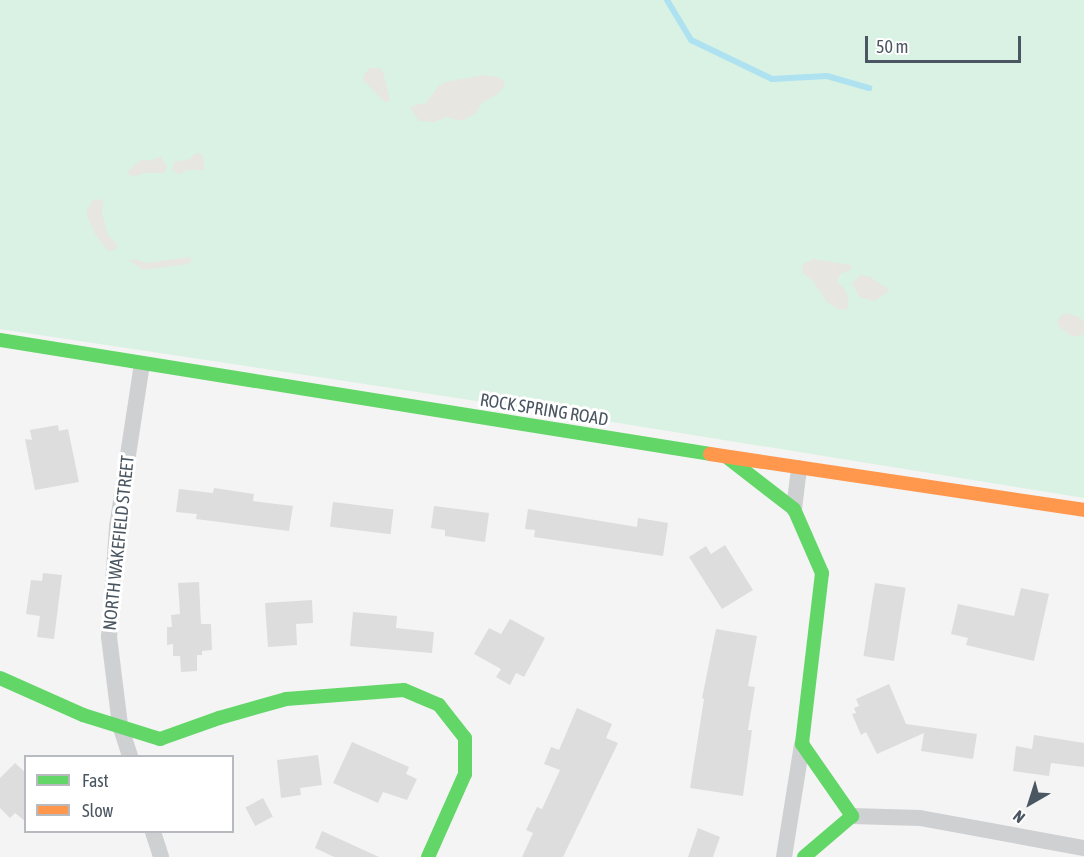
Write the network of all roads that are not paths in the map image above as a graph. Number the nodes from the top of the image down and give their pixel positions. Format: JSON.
{"nodes":[{"id":1,"x":0,"y":340,"type":"edge"},
{"id":2,"x":142,"y":364,"type":"junction"},
{"id":3,"x":727,"y":458,"type":"junction"},
{"id":4,"x":799,"y":468,"type":"junction"},
{"id":5,"x":794,"y":509,"type":"junction"},
{"id":6,"x":1084,"y":510,"type":"edge"},
{"id":7,"x":0,"y":678,"type":"edge"},
{"id":8,"x":120,"y":725,"type":"junction"},
{"id":9,"x":802,"y":744,"type":"junction"},
{"id":10,"x":129,"y":755,"type":"edge"},
{"id":11,"x":852,"y":816,"type":"junction"},
{"id":12,"x":154,"y":833,"type":"edge"},
{"id":13,"x":1084,"y":848,"type":"edge"},
{"id":14,"x":161,"y":857,"type":"edge"},
{"id":15,"x":428,"y":857,"type":"edge"},
{"id":16,"x":784,"y":857,"type":"edge"},
{"id":17,"x":804,"y":857,"type":"edge"}],
"edges":[{"from":1,"to":2,"type":"street","name":"ROCK SPRING ROAD"},
{"from":2,"to":3,"type":"street","name":"ROCK SPRING ROAD"},
{"from":2,"to":8,"type":"street","name":"NORTH WAKEFIELD STREET"},
{"from":3,"to":4,"type":"street","name":"ROCK SPRING ROAD"},
{"from":3,"to":5,"type":"street"},
{"from":4,"to":5,"type":"street"},
{"from":4,"to":6,"type":"street","name":"ROCK SPRING ROAD"},
{"from":5,"to":9,"type":"street"},
{"from":7,"to":8,"type":"street"},
{"from":8,"to":10,"type":"street","name":"NORTH WAKEFIELD STREET"},
{"from":8,"to":15,"type":"street"},
{"from":9,"to":11,"type":"street"},
{"from":9,"to":16,"type":"street"},
{"from":11,"to":13,"type":"street"},
{"from":11,"to":17,"type":"street"},
{"from":12,"to":14,"type":"street"}]}
